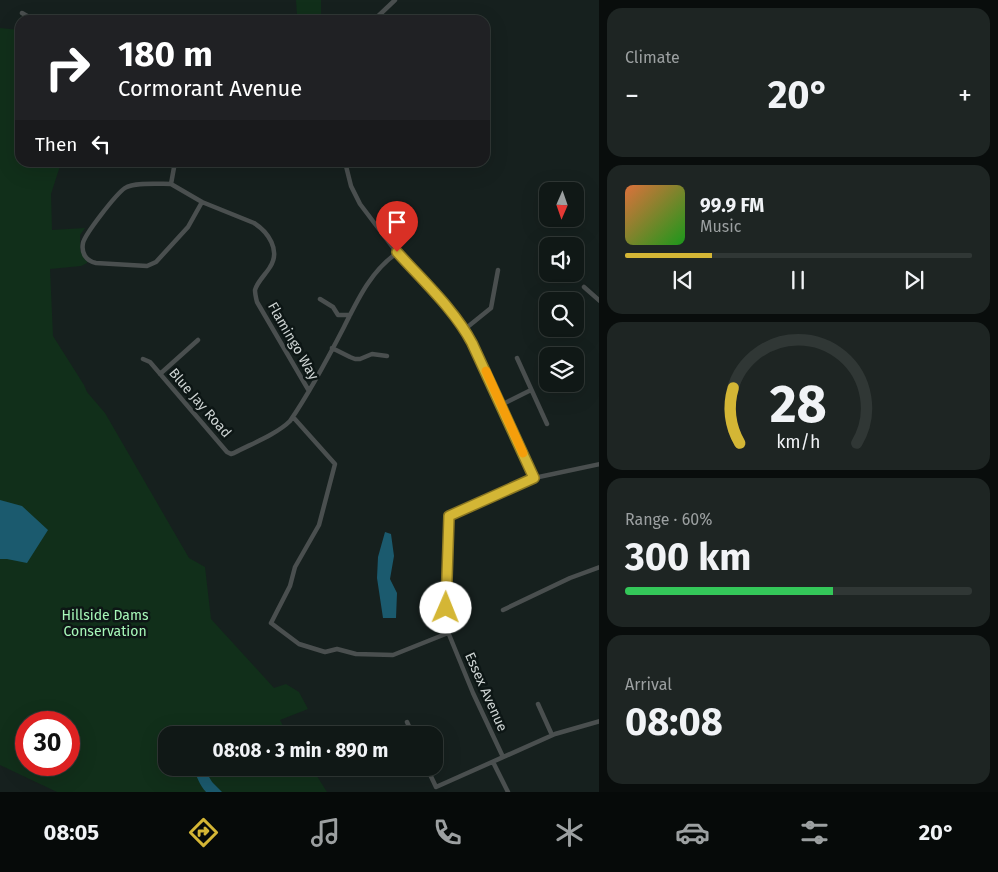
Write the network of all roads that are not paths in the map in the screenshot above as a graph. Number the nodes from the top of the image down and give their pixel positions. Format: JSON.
{"nodes":[{"id":1,"x":395,"y":0,"type":"edge"},
{"id":2,"x":22,"y":13,"type":"dead end"},
{"id":3,"x":25,"y":15,"type":"edge"},
{"id":4,"x":379,"y":15,"type":"edge"},
{"id":5,"x":174,"y":167,"type":"edge"},
{"id":6,"x":346,"y":167,"type":"edge"},
{"id":7,"x":171,"y":184,"type":"junction"},
{"id":8,"x":202,"y":202,"type":"junction"},
{"id":9,"x":397,"y":252,"type":"junction"},
{"id":10,"x":498,"y":270,"type":"dead end"},
{"id":11,"x":584,"y":287,"type":"dead end"},
{"id":12,"x":320,"y":299,"type":"dead end"},
{"id":13,"x":599,"y":301,"type":"edge"},
{"id":14,"x":350,"y":316,"type":"junction"},
{"id":15,"x":465,"y":329,"type":"junction"},
{"id":16,"x":198,"y":340,"type":"dead end"},
{"id":17,"x":332,"y":348,"type":"junction"},
{"id":18,"x":387,"y":356,"type":"dead end"},
{"id":19,"x":517,"y":358,"type":"dead end"},
{"id":20,"x":143,"y":359,"type":"dead end"},
{"id":21,"x":160,"y":374,"type":"junction"},
{"id":22,"x":531,"y":390,"type":"junction"},
{"id":23,"x":309,"y":391,"type":"junction"},
{"id":24,"x":501,"y":405,"type":"junction"},
{"id":25,"x":293,"y":417,"type":"junction"},
{"id":26,"x":547,"y":424,"type":"dead end"},
{"id":27,"x":599,"y":464,"type":"edge"},
{"id":28,"x":534,"y":478,"type":"junction"},
{"id":29,"x":599,"y":567,"type":"edge"},
{"id":30,"x":503,"y":610,"type":"dead end"},
{"id":31,"x":448,"y":633,"type":"junction"},
{"id":32,"x":538,"y":704,"type":"dead end"},
{"id":33,"x":599,"y":721,"type":"edge"},
{"id":34,"x":407,"y":722,"type":"dead end"},
{"id":35,"x":409,"y":726,"type":"edge"},
{"id":36,"x":552,"y":736,"type":"junction"},
{"id":37,"x":503,"y":757,"type":"junction"},
{"id":38,"x":493,"y":762,"type":"junction"},
{"id":39,"x":472,"y":771,"type":"junction"},
{"id":40,"x":430,"y":776,"type":"edge"},
{"id":41,"x":476,"y":777,"type":"dead end"},
{"id":42,"x":434,"y":790,"type":"edge"},
{"id":43,"x":508,"y":792,"type":"edge"}],
"edges":[{"from":1,"to":4,"type":"street"},
{"from":2,"to":3,"type":"street"},
{"from":5,"to":7,"type":"street"},
{"from":6,"to":9,"type":"street"},
{"from":7,"to":8,"type":"street","name":"Flamingo Way"},
{"from":7,"to":8,"type":"street"},
{"from":8,"to":23,"type":"street","name":"Flamingo Way"},
{"from":9,"to":14,"type":"street","name":"Blue Jay Road"},
{"from":9,"to":15,"type":"street"},
{"from":10,"to":15,"type":"street"},
{"from":11,"to":13,"type":"street"},
{"from":12,"to":14,"type":"street"},
{"from":14,"to":17,"type":"street","name":"Blue Jay Road"},
{"from":15,"to":24,"type":"street"},
{"from":16,"to":21,"type":"street"},
{"from":17,"to":18,"type":"street"},
{"from":17,"to":23,"type":"street","name":"Blue Jay Road"},
{"from":19,"to":22,"type":"street"},
{"from":20,"to":21,"type":"street","name":"Blue Jay Road"},
{"from":21,"to":25,"type":"street","name":"Blue Jay Road"},
{"from":22,"to":24,"type":"street"},
{"from":22,"to":26,"type":"street"},
{"from":23,"to":25,"type":"street","name":"Blue Jay Road"},
{"from":24,"to":28,"type":"street"},
{"from":25,"to":31,"type":"street"},
{"from":27,"to":28,"type":"street"},
{"from":28,"to":31,"type":"street","name":"Essex Avenue"},
{"from":29,"to":30,"type":"street"},
{"from":31,"to":37,"type":"street","name":"Essex Avenue"},
{"from":32,"to":36,"type":"street"},
{"from":33,"to":36,"type":"street"},
{"from":34,"to":35,"type":"street"},
{"from":36,"to":37,"type":"street"},
{"from":37,"to":38,"type":"street"},
{"from":38,"to":39,"type":"street"},
{"from":38,"to":43,"type":"street"},
{"from":39,"to":41,"type":"street"},
{"from":39,"to":42,"type":"street"},
{"from":40,"to":42,"type":"street"}]}
